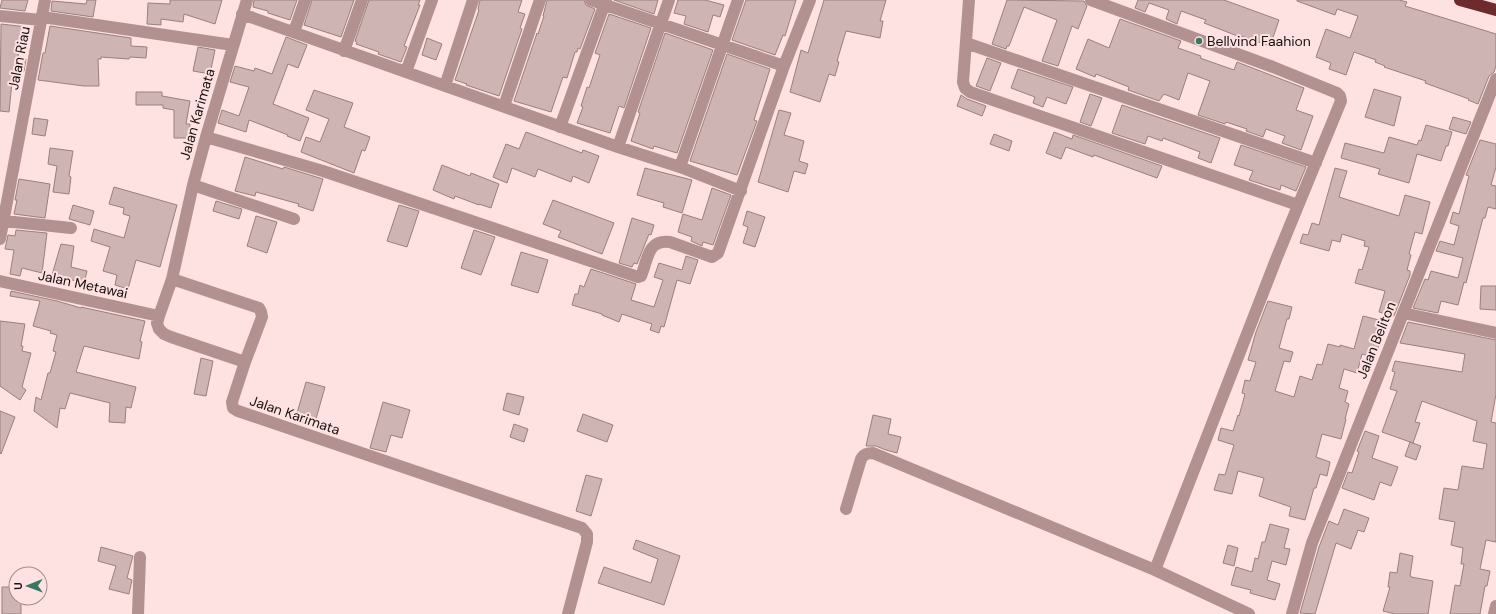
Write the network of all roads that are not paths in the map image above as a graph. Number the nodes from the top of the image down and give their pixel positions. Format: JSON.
{"nodes":[{"id":1,"x":46,"y":0,"type":"edge"},
{"id":2,"x":247,"y":0,"type":"edge"},
{"id":3,"x":305,"y":0,"type":"edge"},
{"id":4,"x":362,"y":0,"type":"edge"},
{"id":5,"x":432,"y":0,"type":"edge"},
{"id":6,"x":473,"y":0,"type":"edge"},
{"id":7,"x":540,"y":0,"type":"edge"},
{"id":8,"x":591,"y":0,"type":"edge"},
{"id":9,"x":669,"y":0,"type":"edge"},
{"id":10,"x":738,"y":0,"type":"edge"},
{"id":11,"x":810,"y":0,"type":"edge"},
{"id":12,"x":969,"y":0,"type":"edge"},
{"id":13,"x":1092,"y":0,"type":"edge"},
{"id":14,"x":1460,"y":0,"type":"edge"},
{"id":15,"x":606,"y":2,"type":"edge"},
{"id":16,"x":1496,"y":10,"type":"edge"},
{"id":17,"x":242,"y":14,"type":"junction"},
{"id":18,"x":0,"y":16,"type":"edge"},
{"id":19,"x":41,"y":19,"type":"junction"},
{"id":20,"x":661,"y":25,"type":"junction"},
{"id":21,"x":294,"y":32,"type":"junction"},
{"id":22,"x":966,"y":43,"type":"junction"},
{"id":23,"x":233,"y":45,"type":"junction"},
{"id":24,"x":723,"y":46,"type":"junction"},
{"id":25,"x":344,"y":51,"type":"junction"},
{"id":26,"x":784,"y":66,"type":"junction"},
{"id":27,"x":406,"y":72,"type":"junction"},
{"id":28,"x":1496,"y":79,"type":"edge"},
{"id":29,"x":445,"y":86,"type":"junction"},
{"id":30,"x":504,"y":106,"type":"junction"},
{"id":31,"x":560,"y":127,"type":"junction"},
{"id":32,"x":206,"y":136,"type":"junction"},
{"id":33,"x":618,"y":147,"type":"junction"},
{"id":34,"x":1316,"y":162,"type":"junction"},
{"id":35,"x":680,"y":167,"type":"junction"},
{"id":36,"x":193,"y":185,"type":"junction"},
{"id":37,"x":741,"y":190,"type":"junction"},
{"id":38,"x":1298,"y":205,"type":"junction"},
{"id":39,"x":294,"y":219,"type":"dead end"},
{"id":40,"x":4,"y":221,"type":"junction"},
{"id":41,"x":71,"y":228,"type":"dead end"},
{"id":42,"x":0,"y":239,"type":"edge"},
{"id":43,"x":172,"y":279,"type":"junction"},
{"id":44,"x":0,"y":281,"type":"edge"},
{"id":45,"x":1403,"y":313,"type":"junction"},
{"id":46,"x":159,"y":316,"type":"junction"},
{"id":47,"x":1496,"y":334,"type":"edge"},
{"id":48,"x":245,"y":362,"type":"junction"},
{"id":49,"x":846,"y":509,"type":"dead end"},
{"id":50,"x":140,"y":558,"type":"dead end"},
{"id":51,"x":1155,"y":570,"type":"junction"},
{"id":52,"x":1496,"y":606,"type":"edge"},
{"id":53,"x":138,"y":614,"type":"edge"},
{"id":54,"x":568,"y":614,"type":"edge"},
{"id":55,"x":1249,"y":614,"type":"edge"},
{"id":56,"x":1292,"y":614,"type":"edge"},
{"id":57,"x":1494,"y":614,"type":"edge"}],
"edges":[{"from":1,"to":19,"type":"street","name":"Jalan Riau"},
{"from":2,"to":17,"type":"street","name":"Jalan Karimata"},
{"from":3,"to":21,"type":"street"},
{"from":4,"to":25,"type":"street"},
{"from":5,"to":27,"type":"street"},
{"from":6,"to":29,"type":"street"},
{"from":7,"to":30,"type":"street"},
{"from":8,"to":15,"type":"street"},
{"from":9,"to":20,"type":"street"},
{"from":10,"to":24,"type":"street"},
{"from":11,"to":26,"type":"street"},
{"from":12,"to":22,"type":"street"},
{"from":13,"to":34,"type":"street"},
{"from":14,"to":16,"type":"highway"},
{"from":15,"to":20,"type":"street"},
{"from":15,"to":31,"type":"street"},
{"from":17,"to":21,"type":"street"},
{"from":17,"to":23,"type":"street","name":"Jalan Karimata"},
{"from":18,"to":19,"type":"street"},
{"from":19,"to":23,"type":"street"},
{"from":19,"to":40,"type":"street","name":"Jalan Riau"},
{"from":20,"to":24,"type":"street"},
{"from":20,"to":33,"type":"street"},
{"from":21,"to":25,"type":"street"},
{"from":22,"to":34,"type":"street"},
{"from":22,"to":38,"type":"street"},
{"from":23,"to":32,"type":"street","name":"Jalan Karimata"},
{"from":24,"to":26,"type":"street"},
{"from":24,"to":35,"type":"street"},
{"from":25,"to":27,"type":"street"},
{"from":26,"to":37,"type":"street"},
{"from":27,"to":29,"type":"street"},
{"from":28,"to":45,"type":"street","name":"Jalan Beliton"},
{"from":29,"to":30,"type":"street"},
{"from":30,"to":31,"type":"street"},
{"from":31,"to":33,"type":"street"},
{"from":32,"to":36,"type":"street","name":"Jalan Karimata"},
{"from":32,"to":37,"type":"street"},
{"from":33,"to":35,"type":"street"},
{"from":34,"to":38,"type":"street"},
{"from":35,"to":37,"type":"street"},
{"from":36,"to":39,"type":"street"},
{"from":36,"to":43,"type":"street","name":"Jalan Karimata"},
{"from":38,"to":51,"type":"street"},
{"from":40,"to":41,"type":"street"},
{"from":40,"to":42,"type":"street","name":"Jalan Riau"},
{"from":43,"to":46,"type":"street","name":"Jalan Karimata"},
{"from":43,"to":48,"type":"street","name":"Jalan Karimata"},
{"from":44,"to":46,"type":"street","name":"Jalan Metawai"},
{"from":45,"to":47,"type":"street"},
{"from":45,"to":56,"type":"street","name":"Jalan Beliton"},
{"from":46,"to":48,"type":"street"},
{"from":48,"to":54,"type":"street","name":"Jalan Karimata"},
{"from":49,"to":51,"type":"street"},
{"from":50,"to":53,"type":"street"},
{"from":51,"to":55,"type":"street"},
{"from":52,"to":57,"type":"street"}]}
